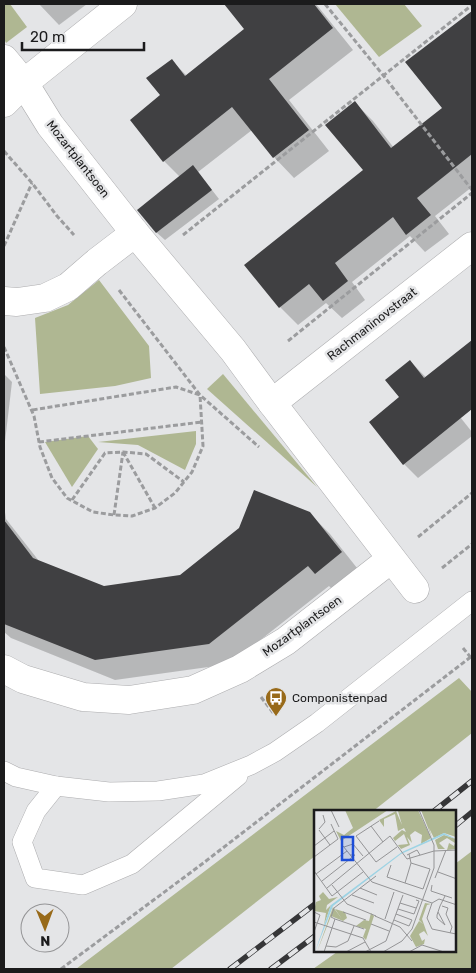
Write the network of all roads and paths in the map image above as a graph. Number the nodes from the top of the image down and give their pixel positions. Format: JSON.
{"nodes":[{"id":1,"x":124,"y":4,"type":"edge"},
{"id":2,"x":325,"y":4,"type":"edge"},
{"id":3,"x":472,"y":5,"type":"edge"},
{"id":4,"x":4,"y":59,"type":"edge"},
{"id":5,"x":383,"y":75,"type":"junction"},
{"id":6,"x":24,"y":83,"type":"junction"},
{"id":7,"x":4,"y":103,"type":"edge"},
{"id":8,"x":4,"y":151,"type":"edge"},
{"id":9,"x":32,"y":183,"type":"junction"},
{"id":10,"x":472,"y":192,"type":"edge"},
{"id":11,"x":135,"y":233,"type":"junction"},
{"id":12,"x":4,"y":246,"type":"edge"},
{"id":13,"x":472,"y":246,"type":"edge"},
{"id":14,"x":155,"y":257,"type":"junction"},
{"id":15,"x":97,"y":262,"type":"junction"},
{"id":16,"x":4,"y":300,"type":"edge"},
{"id":17,"x":288,"y":341,"type":"dead end"},
{"id":18,"x":4,"y":347,"type":"edge"},
{"id":19,"x":200,"y":395,"type":"junction"},
{"id":20,"x":272,"y":404,"type":"junction"},
{"id":21,"x":32,"y":410,"type":"junction"},
{"id":22,"x":202,"y":422,"type":"junction"},
{"id":23,"x":39,"y":442,"type":"junction"},
{"id":24,"x":123,"y":452,"type":"junction"},
{"id":25,"x":265,"y":453,"type":"dead end"},
{"id":26,"x":184,"y":482,"type":"junction"},
{"id":27,"x":472,"y":494,"type":"edge"},
{"id":28,"x":72,"y":500,"type":"junction"},
{"id":29,"x":155,"y":508,"type":"junction"},
{"id":30,"x":114,"y":515,"type":"junction"},
{"id":31,"x":472,"y":544,"type":"edge"},
{"id":32,"x":391,"y":559,"type":"junction"},
{"id":33,"x":443,"y":567,"type":"dead end"},
{"id":34,"x":414,"y":588,"type":"dead end"},
{"id":35,"x":472,"y":601,"type":"edge"},
{"id":36,"x":472,"y":657,"type":"edge"},
{"id":37,"x":4,"y":669,"type":"edge"},
{"id":38,"x":251,"y":765,"type":"junction"},
{"id":39,"x":4,"y":771,"type":"edge"},
{"id":40,"x":56,"y":786,"type":"junction"},
{"id":41,"x":60,"y":969,"type":"edge"}],
"edges":[{"from":1,"to":6,"type":"street"},
{"from":2,"to":5,"type":"path"},
{"from":3,"to":5,"type":"path"},
{"from":4,"to":6,"type":"street","name":"Mozartplantsoen"},
{"from":5,"to":10,"type":"path"},
{"from":5,"to":14,"type":"path"},
{"from":6,"to":7,"type":"street"},
{"from":6,"to":11,"type":"street","name":"Mozartplantsoen"},
{"from":8,"to":9,"type":"path"},
{"from":9,"to":12,"type":"path"},
{"from":9,"to":15,"type":"path"},
{"from":10,"to":17,"type":"path"},
{"from":11,"to":14,"type":"street","name":"Mozartplantsoen"},
{"from":11,"to":15,"type":"street"},
{"from":13,"to":20,"type":"street","name":"Rachmaninovstraat"},
{"from":14,"to":20,"type":"street","name":"Mozartplantsoen"},
{"from":15,"to":16,"type":"street"},
{"from":15,"to":19,"type":"path"},
{"from":18,"to":21,"type":"path"},
{"from":19,"to":21,"type":"path"},
{"from":19,"to":22,"type":"path"},
{"from":19,"to":25,"type":"path"},
{"from":20,"to":32,"type":"street","name":"Mozartplantsoen"},
{"from":21,"to":23,"type":"path"},
{"from":22,"to":23,"type":"path"},
{"from":22,"to":26,"type":"path"},
{"from":23,"to":28,"type":"path"},
{"from":24,"to":26,"type":"path"},
{"from":24,"to":28,"type":"path"},
{"from":24,"to":29,"type":"path"},
{"from":24,"to":30,"type":"path"},
{"from":26,"to":29,"type":"path"},
{"from":27,"to":32,"type":"path"},
{"from":28,"to":30,"type":"path"},
{"from":29,"to":30,"type":"path"},
{"from":31,"to":33,"type":"path"},
{"from":32,"to":34,"type":"street","name":"Mozartplantsoen"},
{"from":32,"to":37,"type":"street","name":"Mozartplantsoen"},
{"from":35,"to":38,"type":"lane"},
{"from":36,"to":41,"type":"path"},
{"from":38,"to":40,"type":"lane"},
{"from":38,"to":40,"type":"lane"},
{"from":39,"to":40,"type":"lane"}]}
